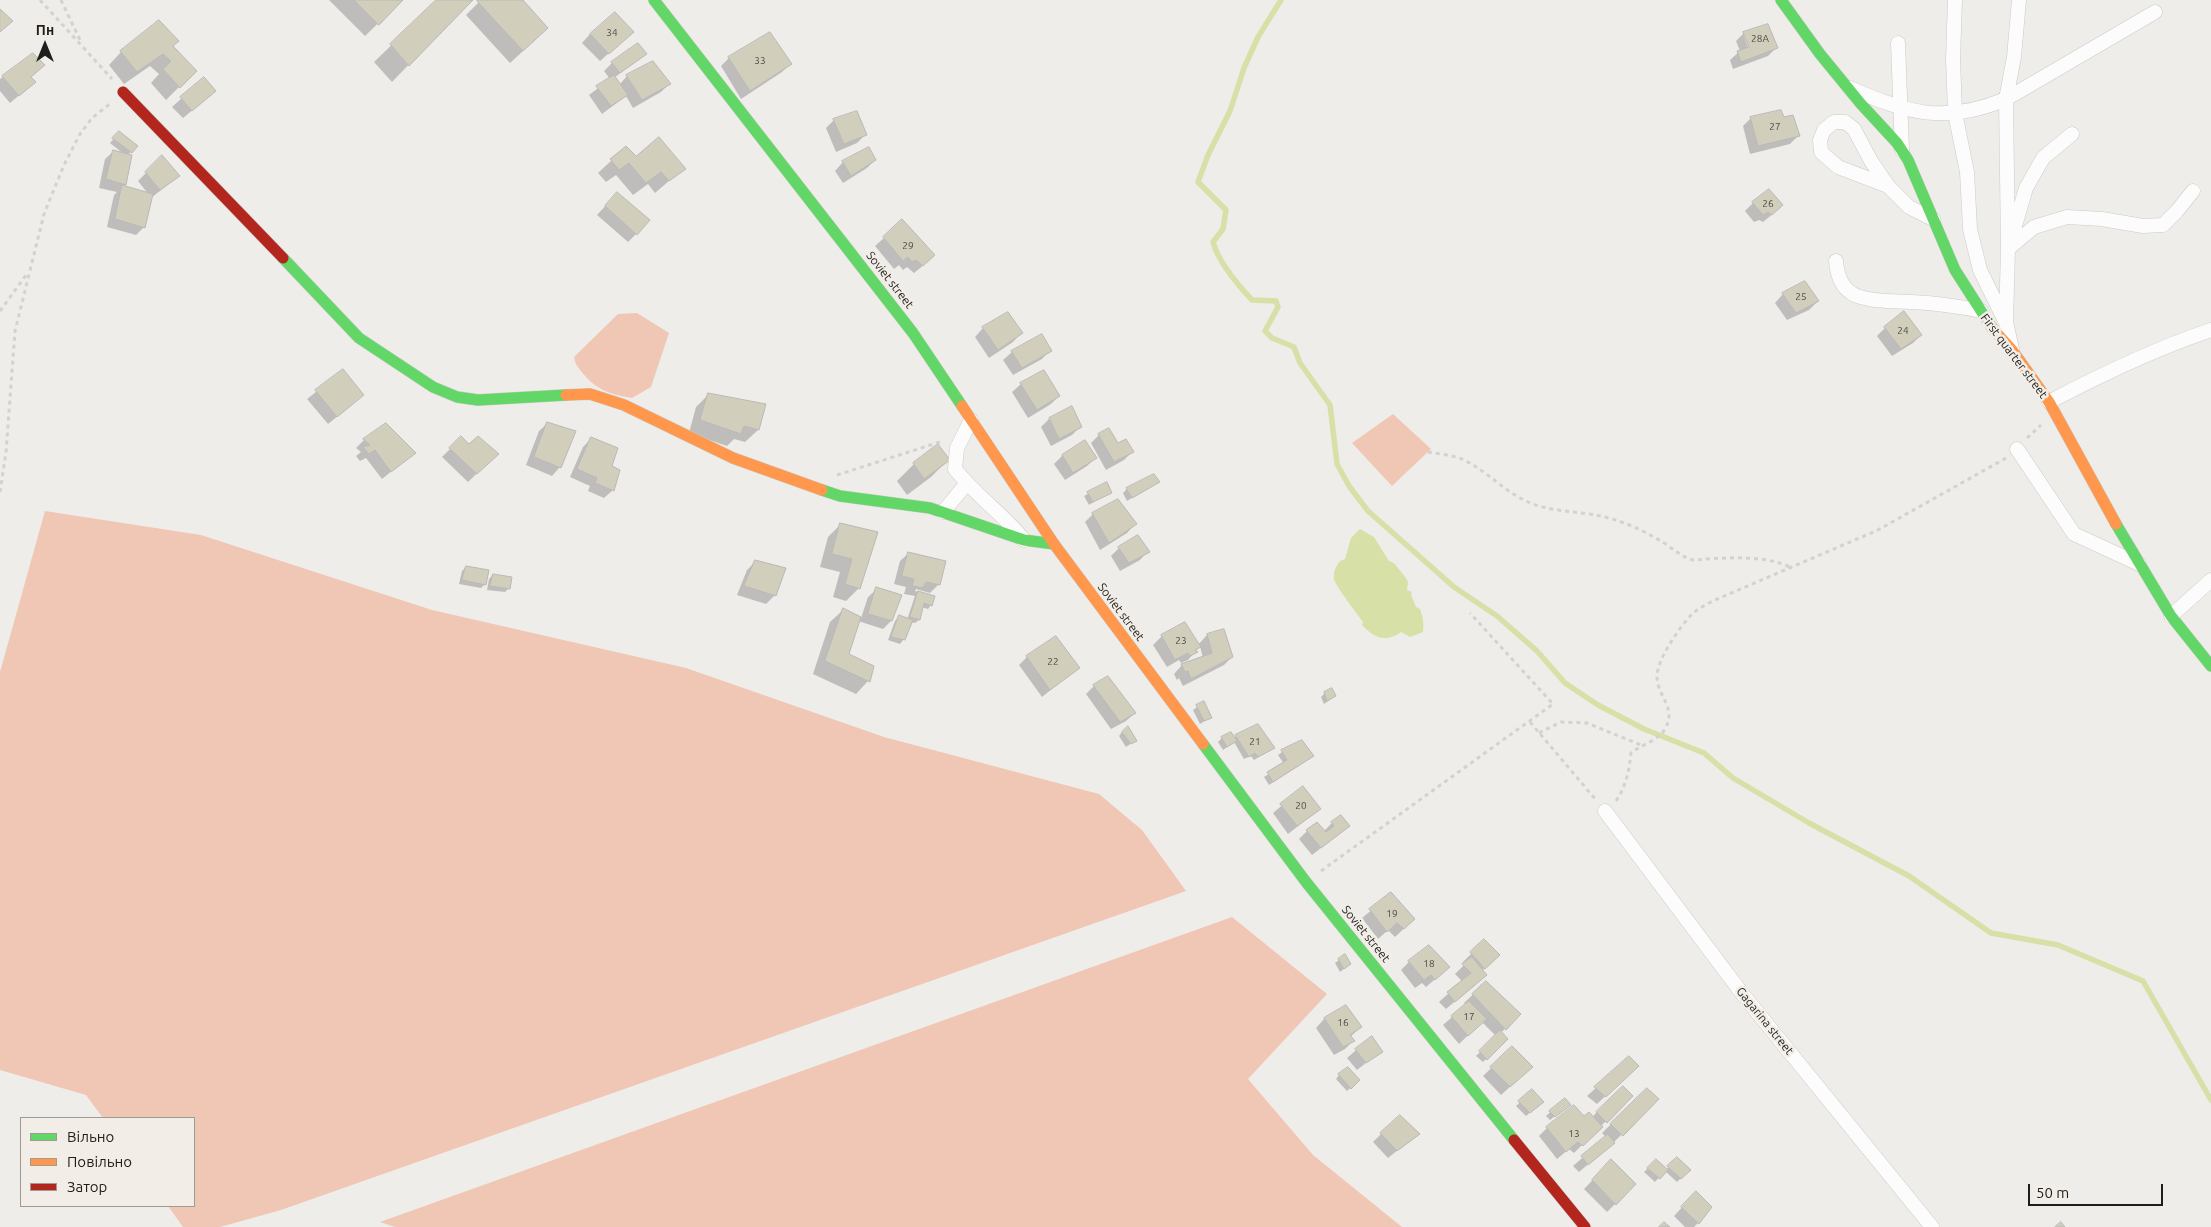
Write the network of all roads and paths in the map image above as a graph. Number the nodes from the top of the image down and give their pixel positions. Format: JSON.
{"nodes":[{"id":1,"x":40,"y":0,"type":"edge"},
{"id":2,"x":61,"y":0,"type":"edge"},
{"id":3,"x":654,"y":0,"type":"edge"},
{"id":4,"x":1781,"y":0,"type":"edge"},
{"id":5,"x":1956,"y":0,"type":"edge"},
{"id":6,"x":2019,"y":0,"type":"edge"},
{"id":7,"x":2156,"y":12,"type":"dead end"},
{"id":8,"x":81,"y":43,"type":"junction"},
{"id":9,"x":1898,"y":43,"type":"dead end"},
{"id":10,"x":1847,"y":87,"type":"junction"},
{"id":11,"x":123,"y":92,"type":"junction"},
{"id":12,"x":2006,"y":99,"type":"junction"},
{"id":13,"x":1900,"y":108,"type":"junction"},
{"id":14,"x":1955,"y":113,"type":"junction"},
{"id":15,"x":2072,"y":134,"type":"dead end"},
{"id":16,"x":1902,"y":151,"type":"junction"},
{"id":17,"x":1888,"y":186,"type":"junction"},
{"id":18,"x":2193,"y":191,"type":"dead end"},
{"id":19,"x":1933,"y":219,"type":"junction"},
{"id":20,"x":2008,"y":249,"type":"junction"},
{"id":21,"x":1836,"y":261,"type":"dead end"},
{"id":22,"x":28,"y":272,"type":"junction"},
{"id":23,"x":0,"y":311,"type":"edge"},
{"id":24,"x":1980,"y":311,"type":"junction"},
{"id":25,"x":2006,"y":322,"type":"junction"},
{"id":26,"x":2211,"y":330,"type":"edge"},
{"id":27,"x":2012,"y":350,"type":"junction"},
{"id":28,"x":2049,"y":402,"type":"junction"},
{"id":29,"x":2056,"y":417,"type":"junction"},
{"id":30,"x":971,"y":420,"type":"junction"},
{"id":31,"x":964,"y":434,"type":"junction"},
{"id":32,"x":2017,"y":448,"type":"junction"},
{"id":33,"x":1428,"y":452,"type":"dead end"},
{"id":34,"x":2,"y":472,"type":"edge"},
{"id":35,"x":836,"y":476,"type":"dead end"},
{"id":36,"x":967,"y":484,"type":"junction"},
{"id":37,"x":0,"y":492,"type":"edge"},
{"id":38,"x":943,"y":512,"type":"junction"},
{"id":39,"x":1024,"y":540,"type":"junction"},
{"id":40,"x":1054,"y":544,"type":"junction"},
{"id":41,"x":2139,"y":564,"type":"junction"},
{"id":42,"x":1790,"y":568,"type":"junction"},
{"id":43,"x":2211,"y":580,"type":"edge"},
{"id":44,"x":1470,"y":613,"type":"dead end"},
{"id":45,"x":2171,"y":616,"type":"junction"},
{"id":46,"x":2211,"y":666,"type":"edge"},
{"id":47,"x":1530,"y":722,"type":"junction"},
{"id":48,"x":1539,"y":733,"type":"junction"},
{"id":49,"x":1641,"y":745,"type":"junction"},
{"id":50,"x":1604,"y":811,"type":"junction"},
{"id":51,"x":1306,"y":882,"type":"junction"},
{"id":52,"x":1585,"y":1227,"type":"edge"},
{"id":53,"x":1932,"y":1227,"type":"edge"}],
"edges":[{"from":1,"to":8,"type":"path"},
{"from":2,"to":8,"type":"path"},
{"from":3,"to":30,"type":"street","name":"Soviet street"},
{"from":4,"to":10,"type":"street","name":"First quarter street"},
{"from":5,"to":14,"type":"street","name":"First quarter street"},
{"from":6,"to":12,"type":"street"},
{"from":7,"to":12,"type":"street"},
{"from":8,"to":11,"type":"path"},
{"from":9,"to":13,"type":"street"},
{"from":10,"to":13,"type":"street"},
{"from":10,"to":16,"type":"street","name":"First quarter street"},
{"from":11,"to":22,"type":"path"},
{"from":11,"to":38,"type":"street"},
{"from":12,"to":14,"type":"street"},
{"from":12,"to":20,"type":"street"},
{"from":13,"to":14,"type":"street"},
{"from":13,"to":16,"type":"street"},
{"from":14,"to":25,"type":"street","name":"First quarter street"},
{"from":15,"to":20,"type":"street"},
{"from":16,"to":19,"type":"street","name":"First quarter street"},
{"from":17,"to":17,"type":"street"},
{"from":17,"to":19,"type":"street"},
{"from":18,"to":20,"type":"street"},
{"from":19,"to":24,"type":"street","name":"First quarter street"},
{"from":20,"to":25,"type":"street"},
{"from":21,"to":24,"type":"street"},
{"from":22,"to":23,"type":"path"},
{"from":22,"to":34,"type":"path"},
{"from":24,"to":27,"type":"street","name":"First quarter street"},
{"from":25,"to":27,"type":"street"},
{"from":26,"to":28,"type":"street"},
{"from":27,"to":28,"type":"street","name":"First quarter street"},
{"from":28,"to":29,"type":"street","name":"First quarter street"},
{"from":29,"to":32,"type":"path"},
{"from":29,"to":41,"type":"street","name":"First quarter street"},
{"from":30,"to":31,"type":"street"},
{"from":30,"to":40,"type":"street","name":"Soviet street"},
{"from":31,"to":35,"type":"path"},
{"from":31,"to":36,"type":"street"},
{"from":32,"to":41,"type":"street"},
{"from":32,"to":42,"type":"path"},
{"from":33,"to":42,"type":"path"},
{"from":34,"to":37,"type":"path"},
{"from":36,"to":38,"type":"street"},
{"from":36,"to":39,"type":"street"},
{"from":38,"to":39,"type":"street"},
{"from":39,"to":40,"type":"street"},
{"from":40,"to":51,"type":"street","name":"Soviet street"},
{"from":41,"to":45,"type":"street","name":"First quarter street"},
{"from":42,"to":49,"type":"path"},
{"from":43,"to":45,"type":"street"},
{"from":44,"to":47,"type":"path"},
{"from":45,"to":46,"type":"street","name":"First quarter street"},
{"from":47,"to":48,"type":"path"},
{"from":47,"to":51,"type":"path"},
{"from":48,"to":49,"type":"path"},
{"from":48,"to":50,"type":"path"},
{"from":49,"to":50,"type":"path"},
{"from":50,"to":53,"type":"street","name":"Gagarina street"},
{"from":51,"to":52,"type":"street","name":"Soviet street"}]}
